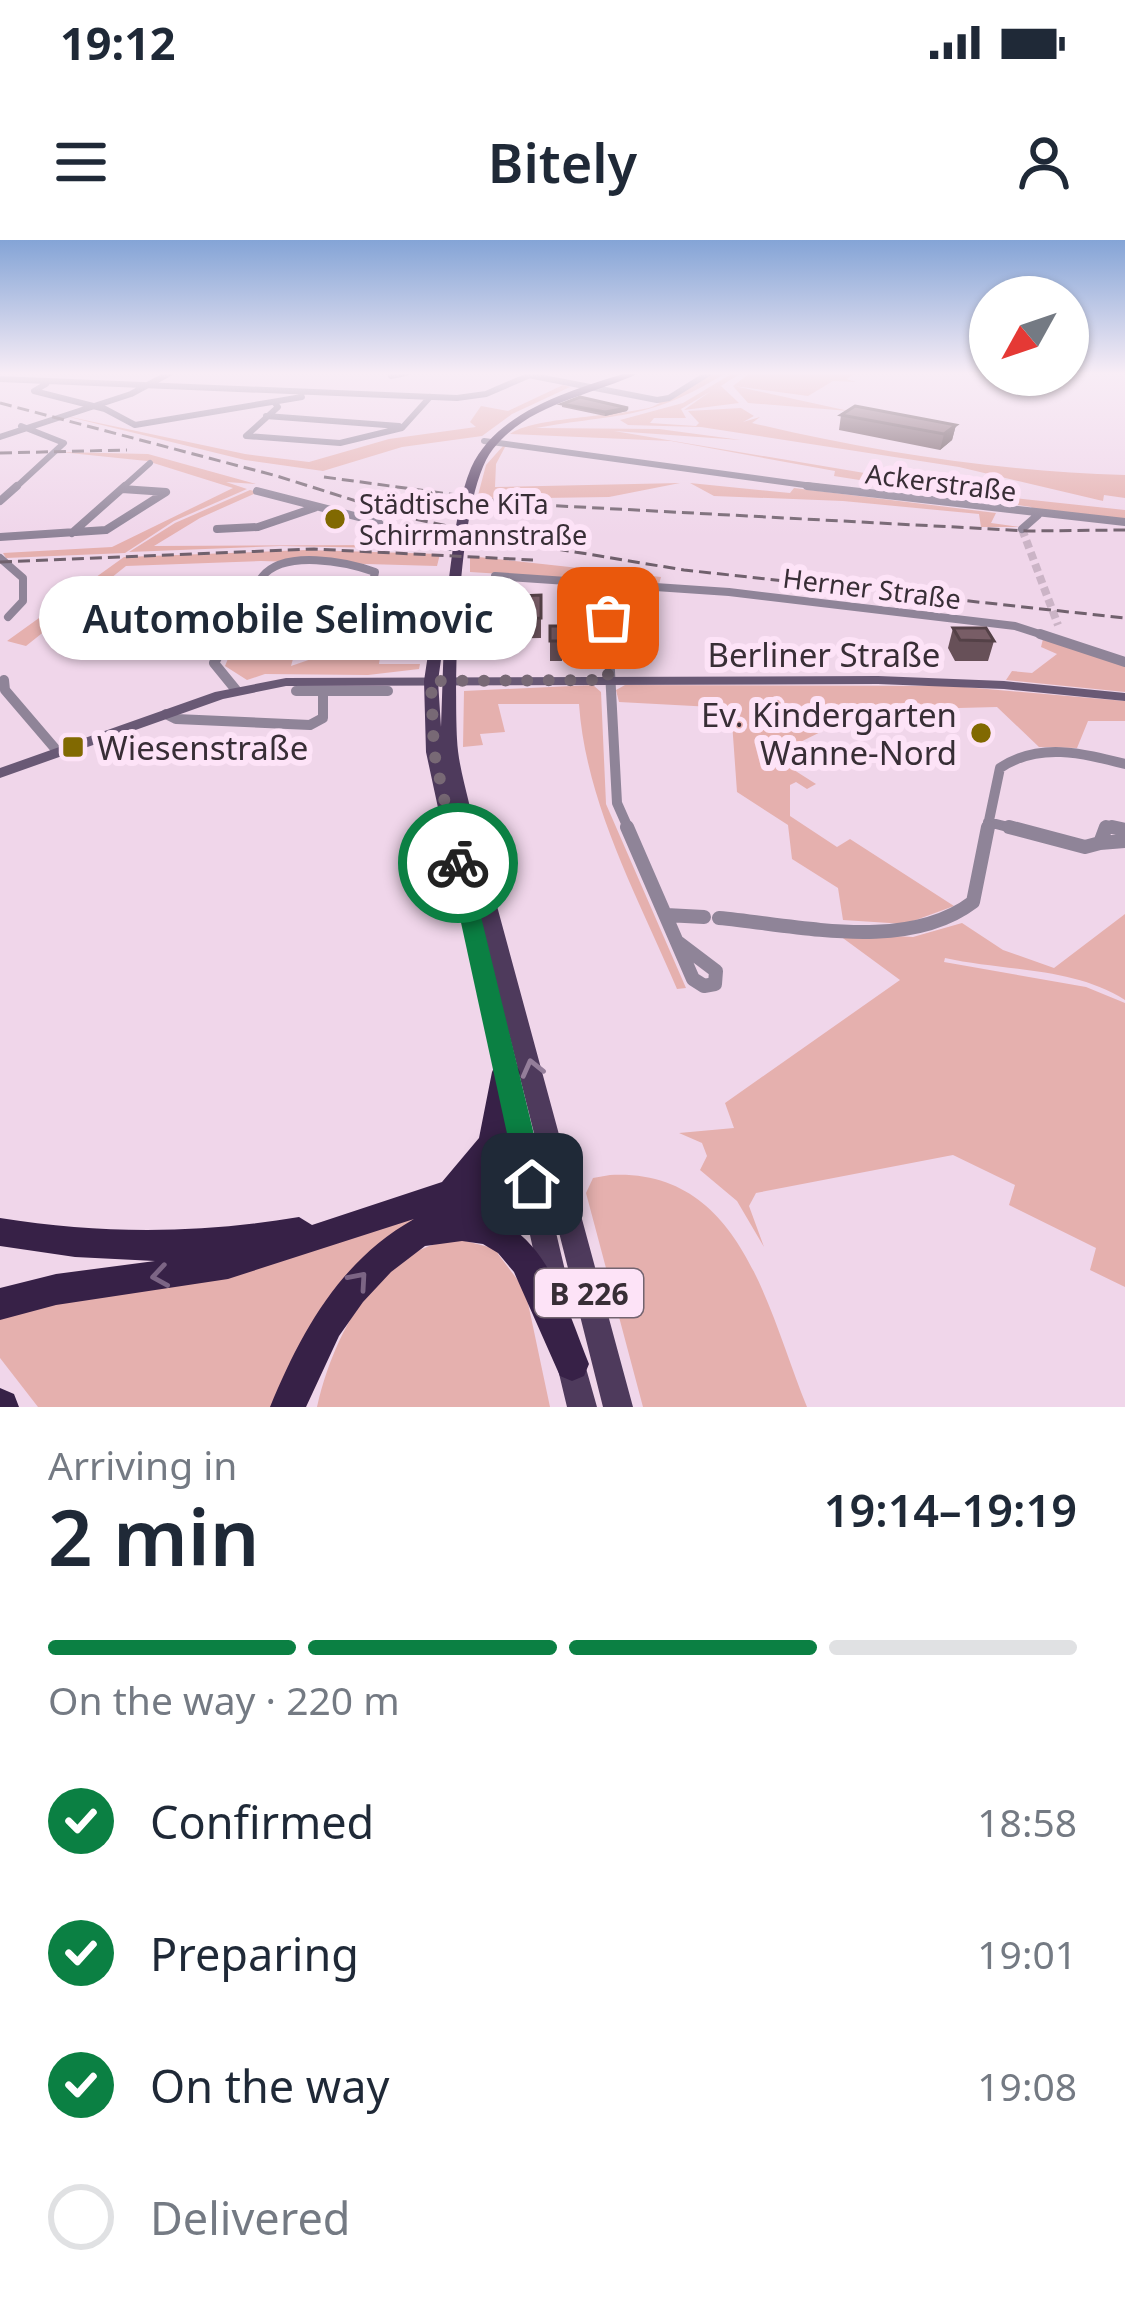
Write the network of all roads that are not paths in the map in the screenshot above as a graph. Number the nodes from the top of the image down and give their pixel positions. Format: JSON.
{"nodes":[{"id":1,"x":26,"y":427,"type":"edge"},
{"id":2,"x":255,"y":427,"type":"edge"},
{"id":3,"x":400,"y":427,"type":"edge"},
{"id":4,"x":510,"y":427,"type":"edge"},
{"id":5,"x":497,"y":434,"type":"junction"},
{"id":6,"x":150,"y":464,"type":"dead end"},
{"id":7,"x":122,"y":489,"type":"junction"},
{"id":8,"x":257,"y":491,"type":"dead end"},
{"id":9,"x":0,"y":501,"type":"edge"},
{"id":10,"x":317,"y":507,"type":"junction"},
{"id":11,"x":1037,"y":515,"type":"junction"},
{"id":12,"x":1125,"y":522,"type":"edge"},
{"id":13,"x":1022,"y":529,"type":"dead end"},
{"id":14,"x":217,"y":530,"type":"dead end"},
{"id":15,"x":72,"y":532,"type":"junction"},
{"id":16,"x":0,"y":537,"type":"edge"},
{"id":17,"x":451,"y":547,"type":"junction"},
{"id":18,"x":0,"y":558,"type":"edge"},
{"id":19,"x":495,"y":576,"type":"dead end"},
{"id":20,"x":608,"y":583,"type":"junction"},
{"id":21,"x":8,"y":617,"type":"dead end"},
{"id":22,"x":416,"y":625,"type":"dead end"},
{"id":23,"x":1058,"y":625,"type":"dead end"},
{"id":24,"x":1050,"y":636,"type":"junction"},
{"id":25,"x":362,"y":638,"type":"junction"},
{"id":26,"x":350,"y":653,"type":"dead end"},
{"id":27,"x":1125,"y":662,"type":"edge"},
{"id":28,"x":4,"y":680,"type":"dead end"},
{"id":29,"x":608,"y":680,"type":"junction"},
{"id":30,"x":440,"y":681,"type":"junction"},
{"id":31,"x":236,"y":690,"type":"junction"},
{"id":32,"x":296,"y":692,"type":"dead end"},
{"id":33,"x":323,"y":692,"type":"junction"},
{"id":34,"x":388,"y":692,"type":"dead end"},
{"id":35,"x":1125,"y":697,"type":"edge"},
{"id":36,"x":166,"y":714,"type":"junction"},
{"id":37,"x":58,"y":752,"type":"junction"},
{"id":38,"x":1125,"y":764,"type":"edge"},
{"id":39,"x":0,"y":772,"type":"edge"},
{"id":40,"x":988,"y":822,"type":"junction"},
{"id":41,"x":1125,"y":830,"type":"edge"},
{"id":42,"x":1125,"y":841,"type":"edge"},
{"id":43,"x":1100,"y":843,"type":"junction"},
{"id":44,"x":666,"y":915,"type":"junction"},
{"id":45,"x":679,"y":943,"type":"dead end"},
{"id":46,"x":506,"y":1072,"type":"junction"},
{"id":47,"x":544,"y":1173,"type":"junction"},
{"id":48,"x":444,"y":1195,"type":"junction"},
{"id":49,"x":353,"y":1225,"type":"junction"},
{"id":50,"x":0,"y":1232,"type":"edge"},
{"id":51,"x":400,"y":1243,"type":"junction"},
{"id":52,"x":0,"y":1304,"type":"edge"},
{"id":53,"x":327,"y":1325,"type":"junction"},
{"id":54,"x":572,"y":1364,"type":"junction"},
{"id":55,"x":288,"y":1407,"type":"edge"},
{"id":56,"x":305,"y":1407,"type":"edge"},
{"id":57,"x":582,"y":1407,"type":"edge"},
{"id":58,"x":618,"y":1407,"type":"edge"}],
"edges":[{"from":1,"to":9,"type":"street"},
{"from":2,"to":3,"type":"street"},
{"from":4,"to":5,"type":"main road"},
{"from":5,"to":11,"type":"street","name":"Ackerstraße"},
{"from":5,"to":17,"type":"main road","number":"B 226"},
{"from":5,"to":30,"type":"main road","number":"B 226"},
{"from":6,"to":7,"type":"street"},
{"from":7,"to":15,"type":"street"},
{"from":7,"to":15,"type":"street"},
{"from":8,"to":10,"type":"street"},
{"from":10,"to":14,"type":"street"},
{"from":10,"to":17,"type":"street"},
{"from":11,"to":12,"type":"street","name":"Ackerstraße"},
{"from":11,"to":13,"type":"street"},
{"from":15,"to":16,"type":"street"},
{"from":17,"to":30,"type":"main road","number":"B 226"},
{"from":18,"to":21,"type":"street"},
{"from":19,"to":20,"type":"street","name":"Herner Straße"},
{"from":20,"to":24,"type":"street","name":"Herner Straße"},
{"from":20,"to":29,"type":"street"},
{"from":22,"to":25,"type":"street"},
{"from":23,"to":24,"type":"street"},
{"from":24,"to":27,"type":"street","name":"Herner Straße"},
{"from":25,"to":26,"type":"street"},
{"from":25,"to":31,"type":"street"},
{"from":28,"to":37,"type":"street"},
{"from":29,"to":30,"type":"main road","name":"Berliner Straße"},
{"from":29,"to":35,"type":"main road","name":"Berliner Straße"},
{"from":29,"to":44,"type":"street"},
{"from":30,"to":31,"type":"main road","name":"Berliner Straße"},
{"from":30,"to":46,"type":"main road","number":"B 226"},
{"from":47,"to":30,"type":"main road","number":"B 226","one_way":true},
{"from":31,"to":36,"type":"main road","name":"Berliner Straße"},
{"from":32,"to":33,"type":"street"},
{"from":33,"to":34,"type":"street"},
{"from":33,"to":36,"type":"street"},
{"from":36,"to":37,"type":"main road","name":"Berliner Straße"},
{"from":37,"to":39,"type":"main road","name":"Berliner Straße"},
{"from":38,"to":40,"type":"street"},
{"from":40,"to":43,"type":"street"},
{"from":40,"to":44,"type":"street"},
{"from":41,"to":43,"type":"street"},
{"from":42,"to":43,"type":"street"},
{"from":44,"to":45,"type":"street"},
{"from":46,"to":47,"type":"main road","number":"B 226"},
{"from":46,"to":48,"type":"highway"},
{"from":47,"to":48,"type":"highway"},
{"from":47,"to":51,"type":"highway"},
{"from":47,"to":54,"type":"main road","number":"B 226"},
{"from":47,"to":58,"type":"main road","number":"B 226"},
{"from":48,"to":49,"type":"highway"},
{"from":49,"to":50,"type":"highway"},
{"from":49,"to":52,"type":"highway","one_way":true},
{"from":53,"to":51,"type":"highway","one_way":true},
{"from":51,"to":54,"type":"highway"},
{"from":53,"to":55,"type":"highway"},
{"from":53,"to":56,"type":"highway"},
{"from":54,"to":57,"type":"main road","number":"B 226"}]}
